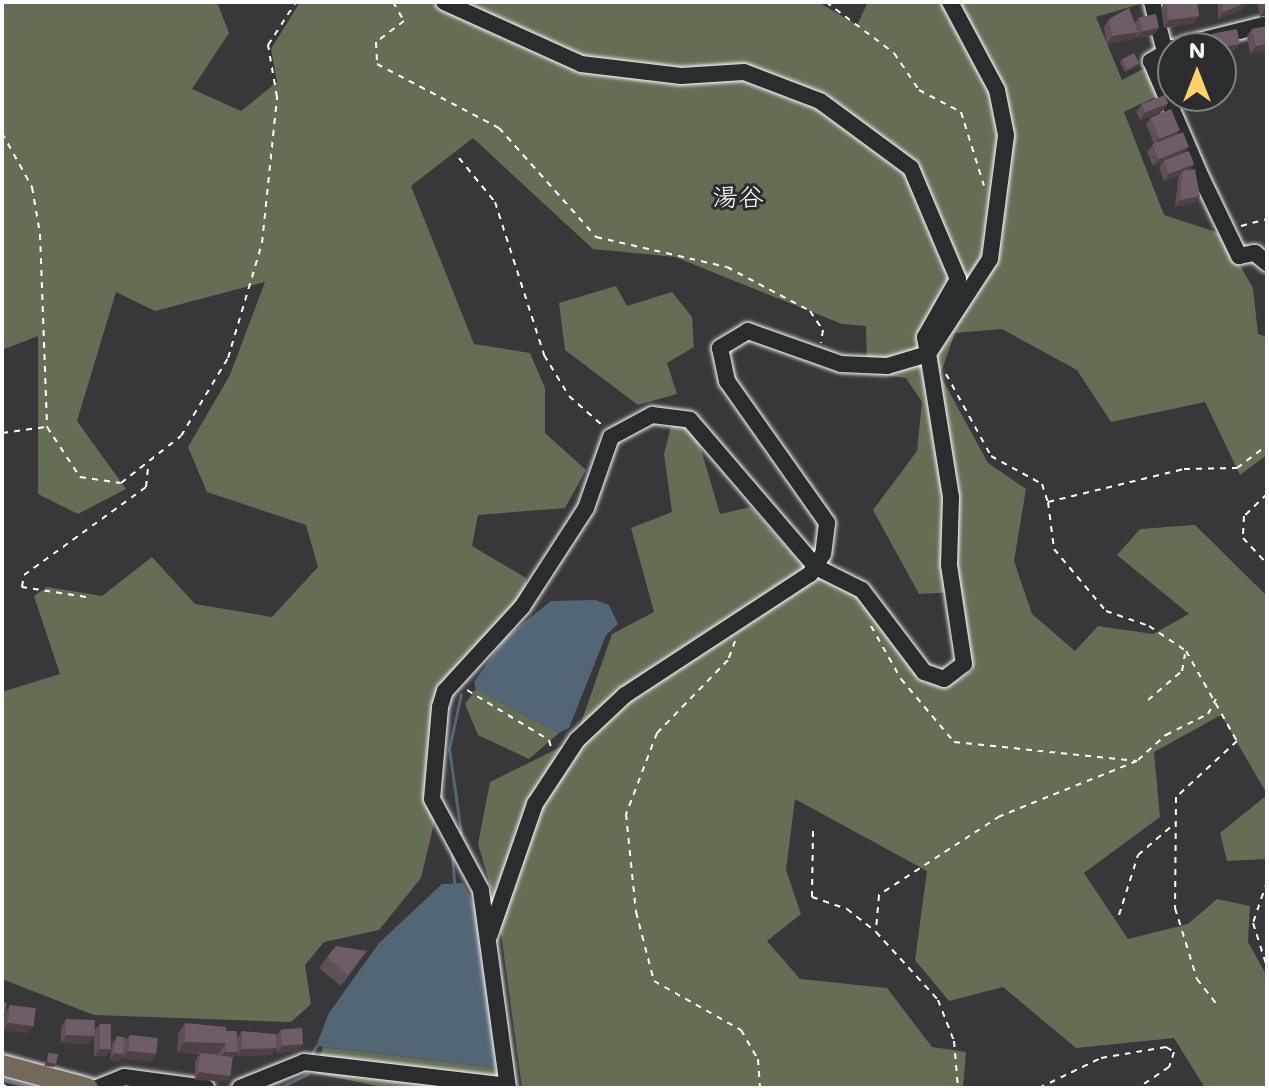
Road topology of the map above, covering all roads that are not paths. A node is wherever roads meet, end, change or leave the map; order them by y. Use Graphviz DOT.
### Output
graph roads {
  1 [pos="444,2"];
  2 [pos="950,2"];
  3 [pos="1152,2"];
  4 [pos="1267,24"];
  5 [pos="1164,32"];
  6 [pos="1236,32"];
  7 [pos="1157,57"];
  8 [pos="1157,75"];
  9 [pos="1173,112"];
  10 [pos="1267,263"];
  11 [pos="928,354"];
  12 [pos="816,567"];
  13 [pos="488,944"];
  14 [pos="2,1065"];
  15 [pos="270,1083"];
  16 [pos="508,1087"];
  17 [pos="88,1088"];
  18 [pos="97,1088"];
  19 [pos="206,1088"];
  20 [pos="240,1088"];
  1 -- 11 [label="street"];
  2 -- 11 [label="street"];
  3 -- 5 [label="street"];
  4 -- 6 [label="street"];
  7 -- 8 [label="street"];
  9 -- 10 [label="street"];
  11 -- 12 [label="street"];
  11 -- 12 [label="street"];
  12 -- 13 [label="street"];
  12 -- 13 [label="street"];
  13 -- 16 [label="street"];
  14 -- 17 [label="main road"];
  15 -- 16 [label="street"];
  15 -- 20 [label="street"];
  18 -- 19 [label="street"];
}
